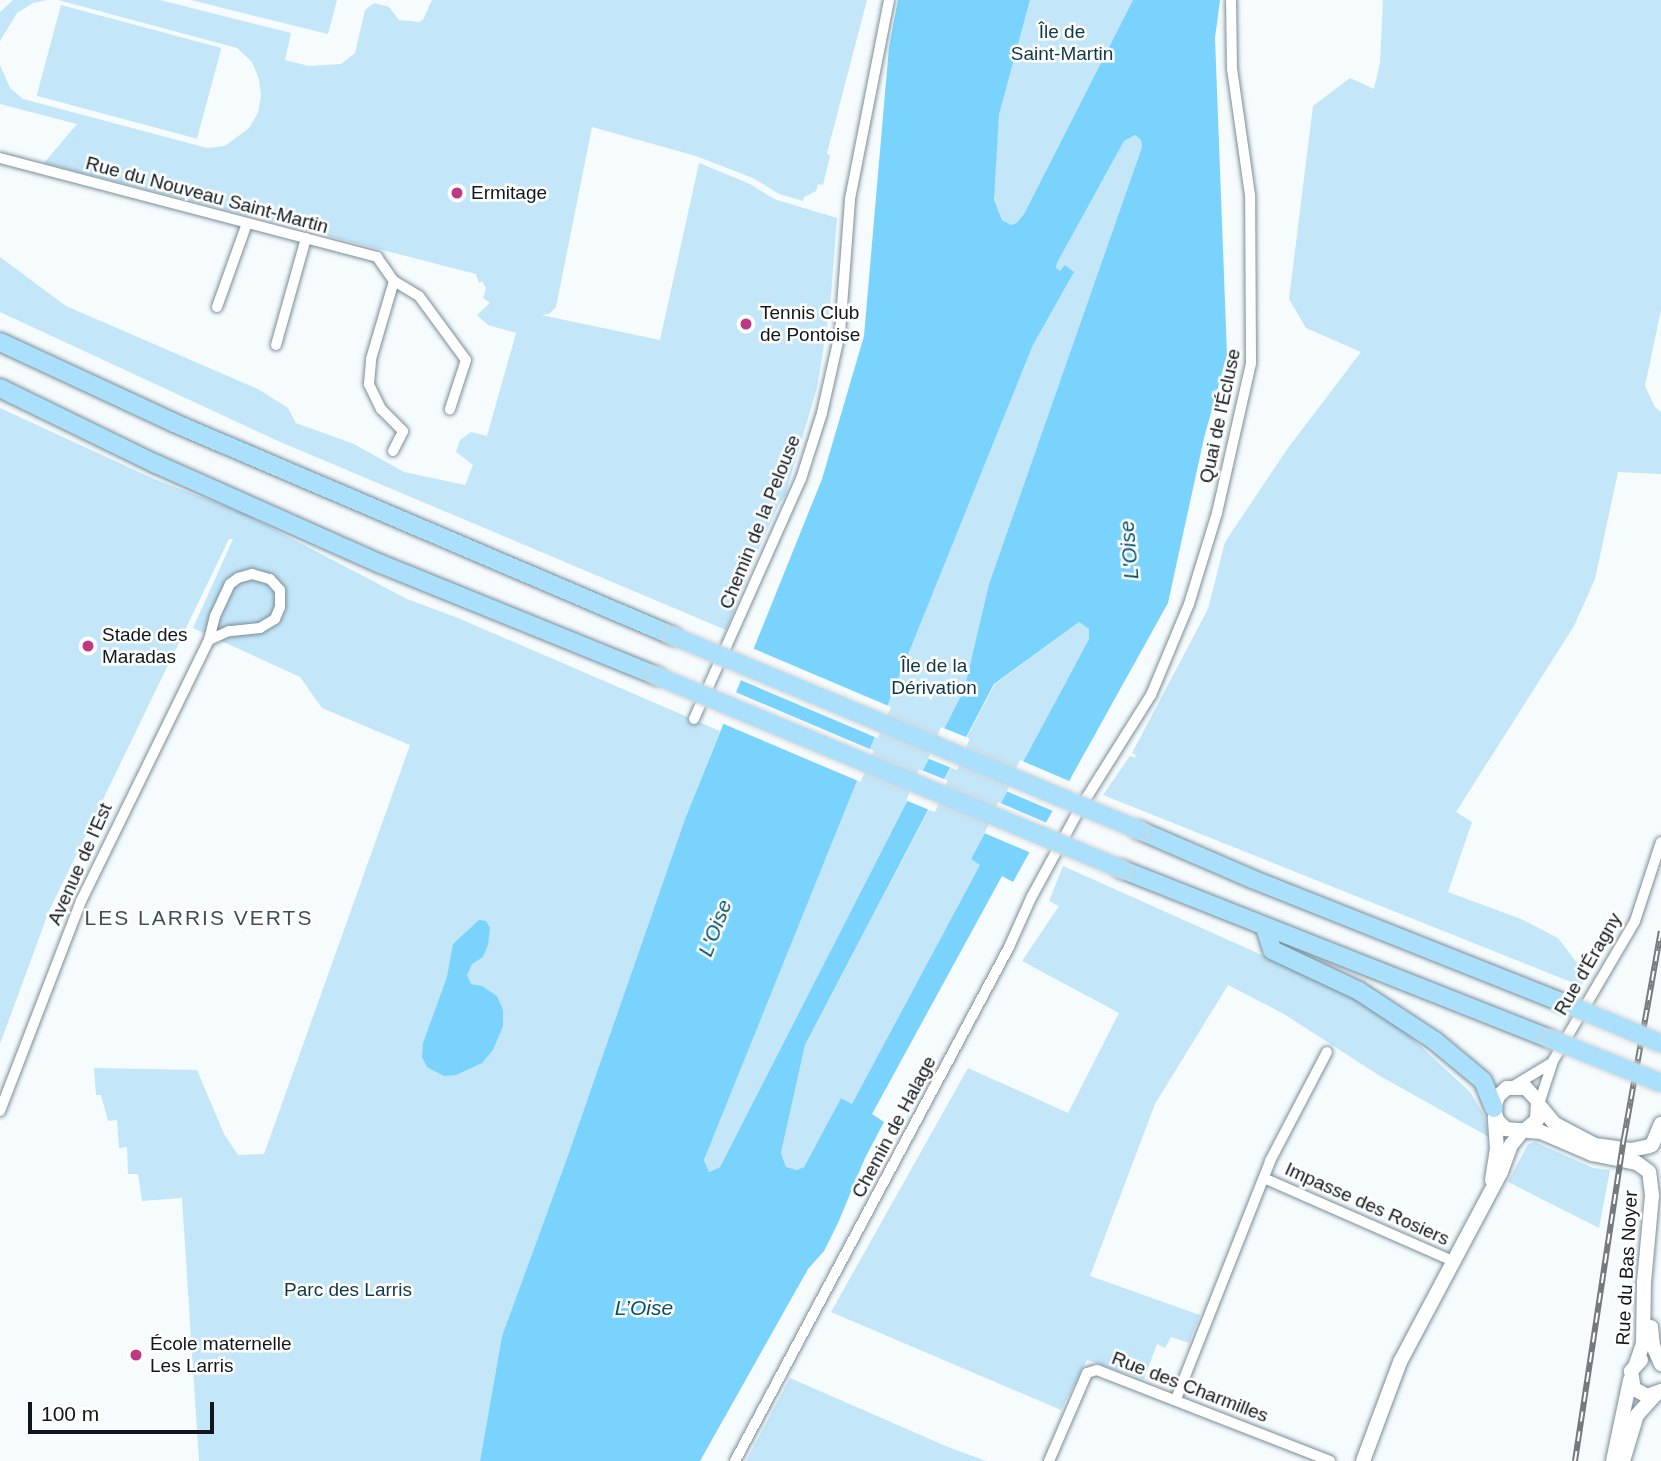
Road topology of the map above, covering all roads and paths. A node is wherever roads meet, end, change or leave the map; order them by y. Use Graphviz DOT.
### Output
graph roads {
  1 [pos="889,0"];
  2 [pos="1231,0"];
  3 [pos="0,158"];
  4 [pos="247,223"];
  5 [pos="306,238"];
  6 [pos="394,281"];
  7 [pos="217,307"];
  8 [pos="0,342"];
  9 [pos="276,345"];
  10 [pos="0,388"];
  11 [pos="450,409"];
  12 [pos="393,452"];
  13 [pos="209,640"];
  14 [pos="694,719"];
  15 [pos="1080,808"];
  16 [pos="1661,842"];
  17 [pos="1265,928"];
  18 [pos="1661,1043"];
  19 [pos="1326,1052"];
  20 [pos="1553,1061"];
  21 [pos="1661,1083"];
  22 [pos="1510,1087"];
  23 [pos="1539,1105"];
  24 [pos="0,1111"];
  25 [pos="1494,1111"];
  26 [pos="1661,1124"];
  27 [pos="1524,1130"];
  28 [pos="1654,1144"];
  29 [pos="1652,1174"];
  30 [pos="1266,1179"];
  31 [pos="1489,1191"];
  32 [pos="1661,1214"];
  33 [pos="1453,1261"];
  34 [pos="1636,1364"];
  35 [pos="1661,1364"];
  36 [pos="1630,1380"];
  37 [pos="1658,1392"];
  38 [pos="1176,1399"];
  39 [pos="735,1461"];
  40 [pos="1049,1461"];
  41 [pos="1330,1461"];
  42 [pos="1363,1461"];
  43 [pos="1613,1461"];
  44 [pos="1623,1461"];
  1 -- 14 [label="street, Chemin de la Pelouse"];
  2 -- 15 [label="street, Quai de l'Écluse"];
  3 -- 4 [label="street, Rue du Nouveau Saint-Martin"];
  4 -- 5 [label="street, Rue du Nouveau Saint-Martin"];
  4 -- 7 [label="street"];
  5 -- 6 [label="street, Rue du Nouveau Saint-Martin"];
  5 -- 9 [label="street"];
  6 -- 11 [label="street, Rue du Nouveau Saint-Martin"];
  6 -- 12 [label="street"];
  8 -- 18 [label="highway, bridge"];
  10 -- 17 [label="highway, bridge"];
  13 -- 13 [label="street, Avenue de l'Est"];
  13 -- 24 [label="street, Avenue de l'Est"];
  15 -- 39 [label="street, Chemin de Halage"];
  16 -- 20 [label="street, Rue d'Éragny"];
  17 -- 21 [label="highway, bridge"];
  17 -- 25 [label="highway"];
  19 -- 30 [label="street, Impasse des Rosiers"];
  20 -- 22 [label="street, Rue d'Éragny"];
  20 -- 23 [label="street, Rue d'Éragny"];
  22 -- 23 [label="main road"];
  22 -- 25 [label="main road"];
  23 -- 27 [label="main road"];
  23 -- 28 [label="main road"];
  25 -- 27 [label="main road"];
  25 -- 31 [label="main road"];
  26 -- 28 [label="main road, Rue du Bas Noyer"];
  27 -- 29 [label="main road"];
  27 -- 31 [label="main road"];
  28 -- 29 [label="main road, Rue du Bas Noyer"];
  29 -- 34 [label="main road, Rue du Bas Noyer"];
  30 -- 33 [label="street, Impasse des Rosiers"];
  30 -- 38 [label="street, Impasse des Rosiers"];
  31 -- 33 [label="main road"];
  32 -- 35 [label="main road, Rue du Bas Noyer"];
  33 -- 42 [label="main road"];
  34 -- 35 [label="main road"];
  34 -- 36 [label="main road, Rue du Bas Noyer"];
  36 -- 37 [label="main road"];
  36 -- 43 [label="main road"];
  37 -- 44 [label="main road"];
  38 -- 40 [label="street, Rue des Charmilles"];
  38 -- 41 [label="street, Rue des Charmilles"];
}
